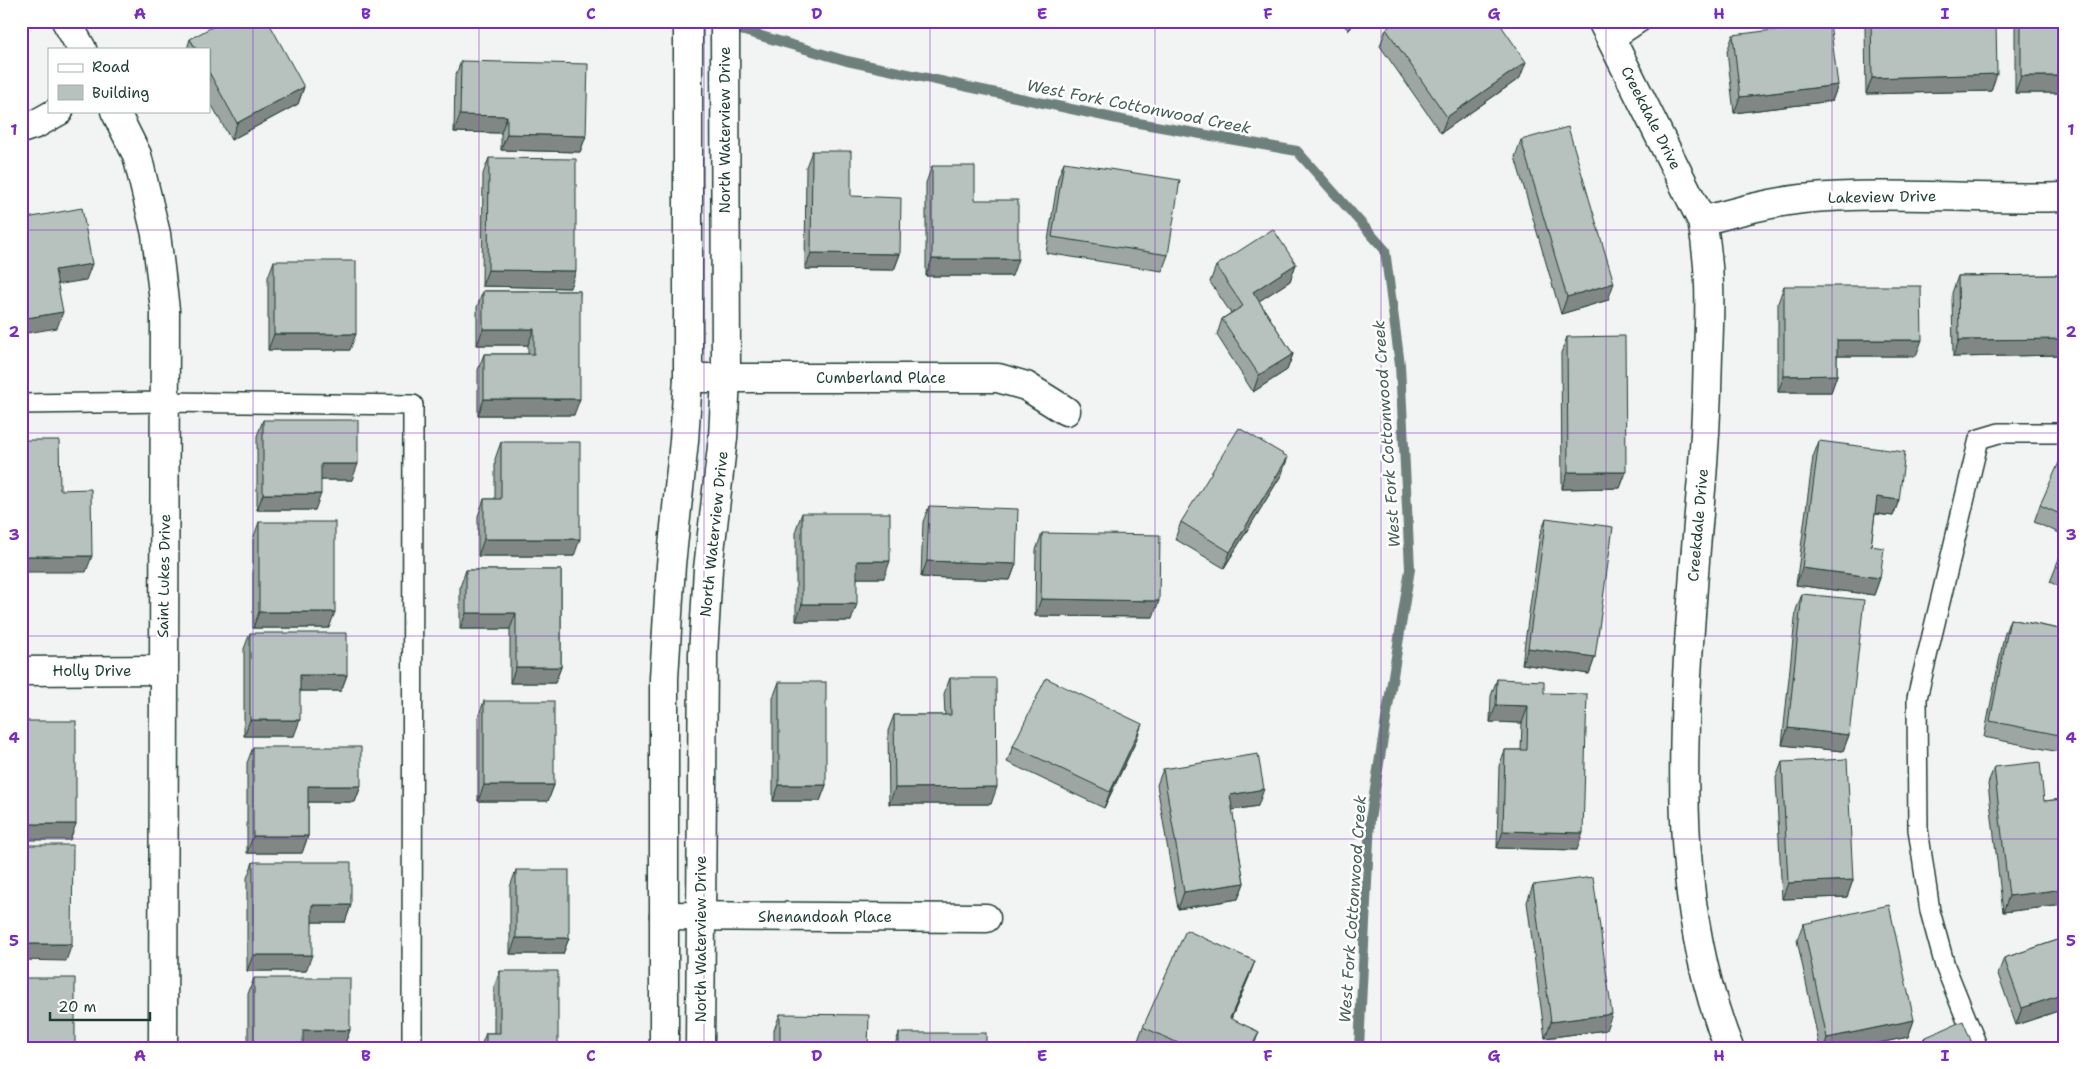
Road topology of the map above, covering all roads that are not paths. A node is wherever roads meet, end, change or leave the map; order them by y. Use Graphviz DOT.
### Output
graph roads {
  1 [pos="66,21"];
  2 [pos="688,21"];
  3 [pos="725,21"];
  4 [pos="1642,21"];
  5 [pos="1607,31"];
  6 [pos="81,48"];
  7 [pos="58,112"];
  8 [pos="116,112"];
  9 [pos="21,128"];
  10 [pos="2064,197"];
  11 [pos="1702,221"];
  12 [pos="726,377"];
  13 [pos="688,378"];
  14 [pos="166,402"];
  15 [pos="21,404"];
  16 [pos="1066,411"];
  17 [pos="2064,433"];
  18 [pos="163,670"];
  19 [pos="21,671"];
  20 [pos="664,916"];
  21 [pos="701,916"];
  22 [pos="986,918"];
  23 [pos="163,1048"];
  24 [pos="412,1048"];
  25 [pos="664,1048"];
  26 [pos="700,1048"];
  27 [pos="1730,1048"];
  28 [pos="1978,1048"];
  1 -- 6 [label="street"];
  2 -- 13 [label="street"];
  3 -- 12 [label="street, North Waterview Drive"];
  4 -- 5 [label="lane"];
  5 -- 11 [label="street, Creekdale Drive"];
  7 -- 9 [label="street"];
  8 -- 14 [label="street, Saint Lukes Drive"];
  10 -- 11 [label="street, Lakeview Drive"];
  11 -- 27 [label="street, Creekdale Drive"];
  12 -- 13 [label="street, Cumberland Place"];
  12 -- 16 [label="street, Cumberland Place"];
  12 -- 21 [label="street, North Waterview Drive"];
  13 -- 20 [label="street"];
  14 -- 15 [label="lane"];
  14 -- 18 [label="street, Saint Lukes Drive"];
  14 -- 24 [label="lane"];
  17 -- 28 [label="lane"];
  18 -- 19 [label="street, Holly Drive"];
  18 -- 23 [label="street, Saint Lukes Drive"];
  20 -- 21 [label="street, Shenandoah Place"];
  20 -- 25 [label="street"];
  21 -- 22 [label="street, Shenandoah Place"];
  21 -- 26 [label="street, North Waterview Drive"];
}
